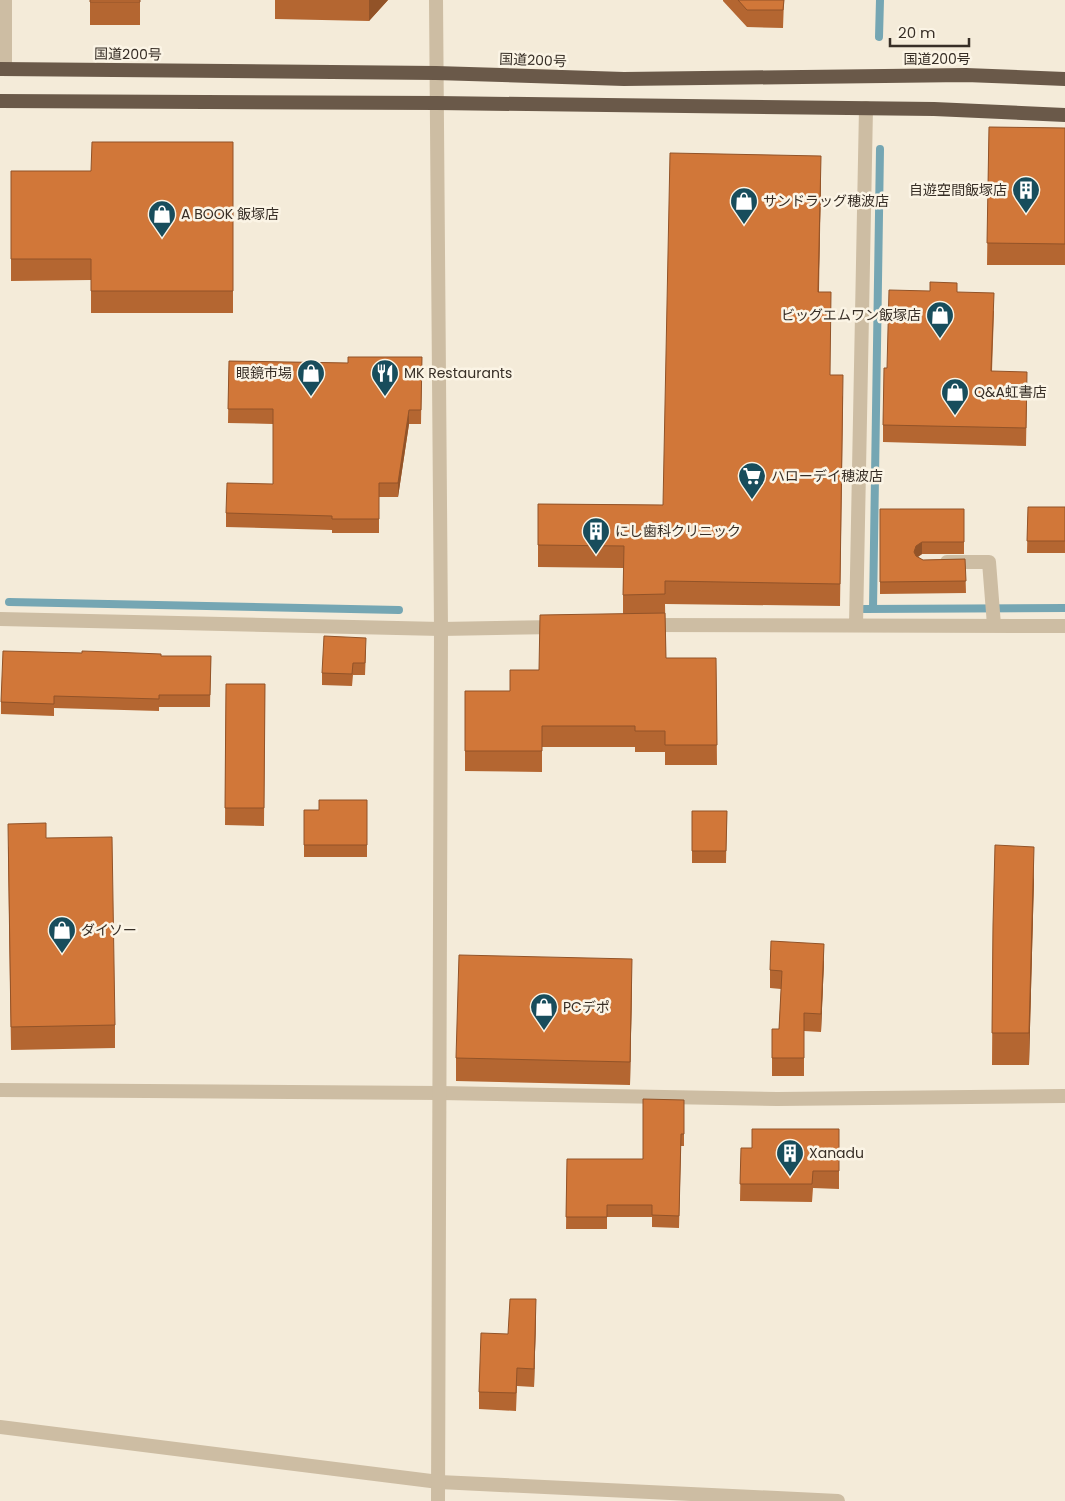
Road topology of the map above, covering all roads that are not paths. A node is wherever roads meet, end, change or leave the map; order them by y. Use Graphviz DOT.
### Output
graph roads {
  1 [pos="5,0"];
  2 [pos="436,0"];
  3 [pos="2,69"];
  4 [pos="436,73"];
  5 [pos="1065,79"];
  6 [pos="0,101"];
  7 [pos="436,103"];
  8 [pos="866,108"];
  9 [pos="1065,115"];
  10 [pos="933,563"];
  11 [pos="0,619"];
  12 [pos="993,620"];
  13 [pos="856,625"];
  14 [pos="630,626"];
  15 [pos="1065,626"];
  16 [pos="570,627"];
  17 [pos="441,629"];
  18 [pos="0,1090"];
  19 [pos="440,1093"];
  20 [pos="1065,1096"];
  21 [pos="0,1427"];
  22 [pos="439,1482"];
  23 [pos="438,1501"];
  24 [pos="838,1501"];
  1 -- 3 [label="street"];
  2 -- 4 [label="street"];
  3 -- 4 [label="highway, 国道200号"];
  4 -- 5 [label="highway, 国道200号"];
  4 -- 7 [label="street"];
  6 -- 7 [label="highway"];
  7 -- 8 [label="highway"];
  7 -- 17 [label="street"];
  8 -- 9 [label="highway"];
  8 -- 13 [label="street"];
  10 -- 12 [label="street"];
  11 -- 17 [label="street"];
  12 -- 13 [label="street"];
  12 -- 15 [label="street"];
  13 -- 14 [label="street"];
  16 -- 17 [label="street"];
  17 -- 19 [label="street"];
  18 -- 19 [label="street"];
  19 -- 20 [label="street"];
  19 -- 22 [label="street"];
  21 -- 22 [label="street"];
  22 -- 23 [label="street"];
  22 -- 24 [label="street"];
}
